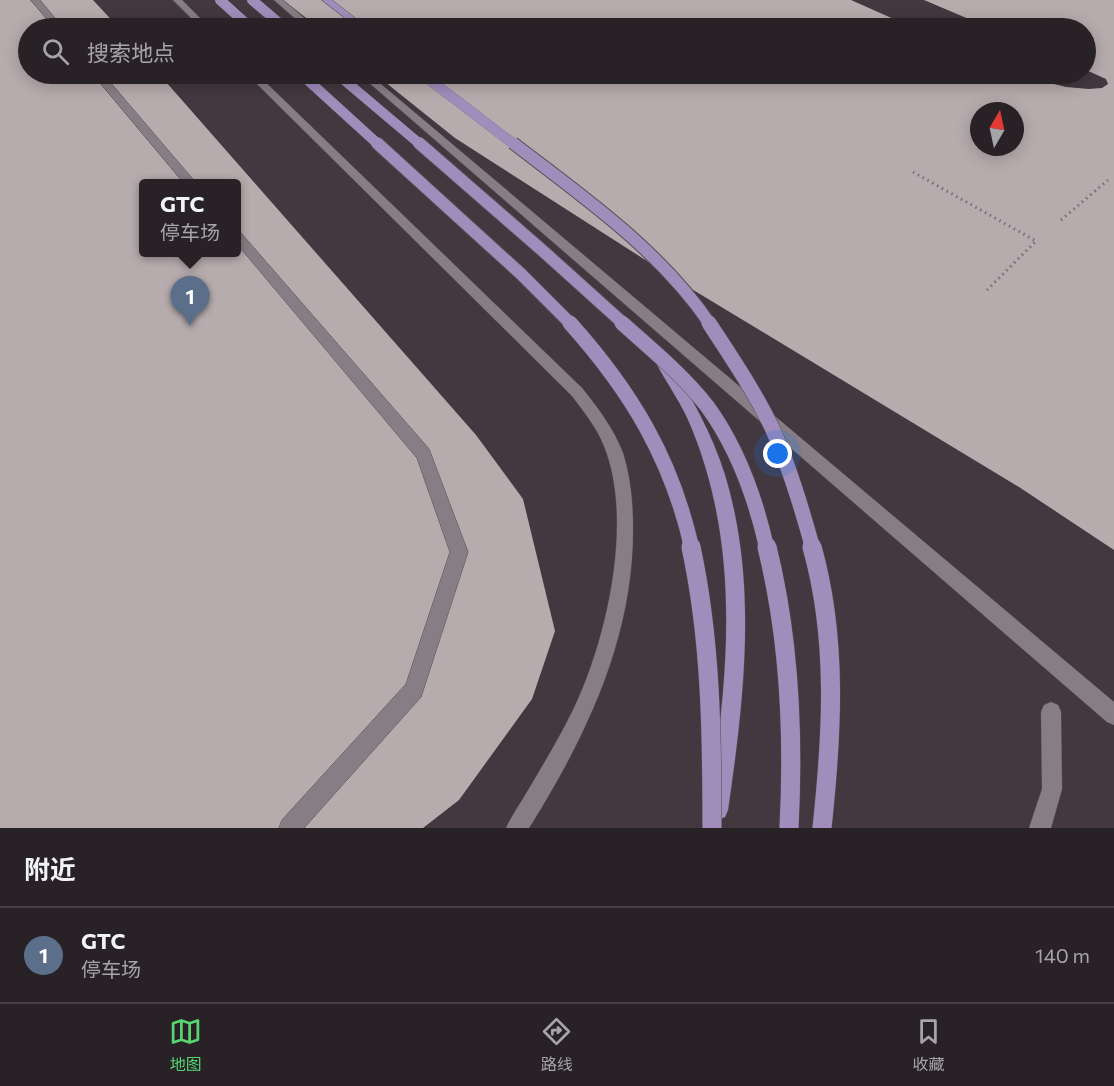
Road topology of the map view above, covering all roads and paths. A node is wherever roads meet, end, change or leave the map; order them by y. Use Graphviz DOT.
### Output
graph roads {
  1 [pos="35,0"];
  2 [pos="177,0"];
  3 [pos="220,0"];
  4 [pos="252,0"];
  5 [pos="278,0"];
  6 [pos="326,0"];
  7 [pos="50,18"];
  8 [pos="196,18"];
  9 [pos="240,18"];
  10 [pos="273,18"];
  11 [pos="299,18"];
  12 [pos="350,18"];
  13 [pos="107,84"];
  14 [pos="262,84"];
  15 [pos="312,84"];
  16 [pos="349,84"];
  17 [pos="376,84"];
  18 [pos="435,84"];
  19 [pos="913,172"];
  20 [pos="189,179"];
  21 [pos="1108,180"];
  22 [pos="1061,220"];
  23 [pos="241,241"];
  24 [pos="987,290"];
  25 [pos="661,360"];
  26 [pos="1051,712"];
  27 [pos="1114,715"];
  28 [pos="290,828"];
  29 [pos="518,828"];
  30 [pos="713,828"];
  31 [pos="789,828"];
  32 [pos="822,828"];
  33 [pos="1040,828"];
  1 -- 7 [label="main road"];
  2 -- 8 [label="main road"];
  3 -- 9 [label="main road, bridge"];
  4 -- 10 [label="main road, bridge"];
  5 -- 11 [label="main road"];
  6 -- 12 [label="main road"];
  13 -- 20 [label="main road"];
  14 -- 29 [label="main road"];
  15 -- 30 [label="main road, bridge"];
  16 -- 25 [label="main road, bridge"];
  17 -- 27 [label="main road"];
  18 -- 32 [label="main road, bridge"];
  19 -- 24 [label="path"];
  21 -- 22 [label="path"];
  23 -- 28 [label="main road"];
  25 -- 30 [label="main road, bridge"];
  25 -- 31 [label="main road, bridge"];
  26 -- 33 [label="main road"];
}
